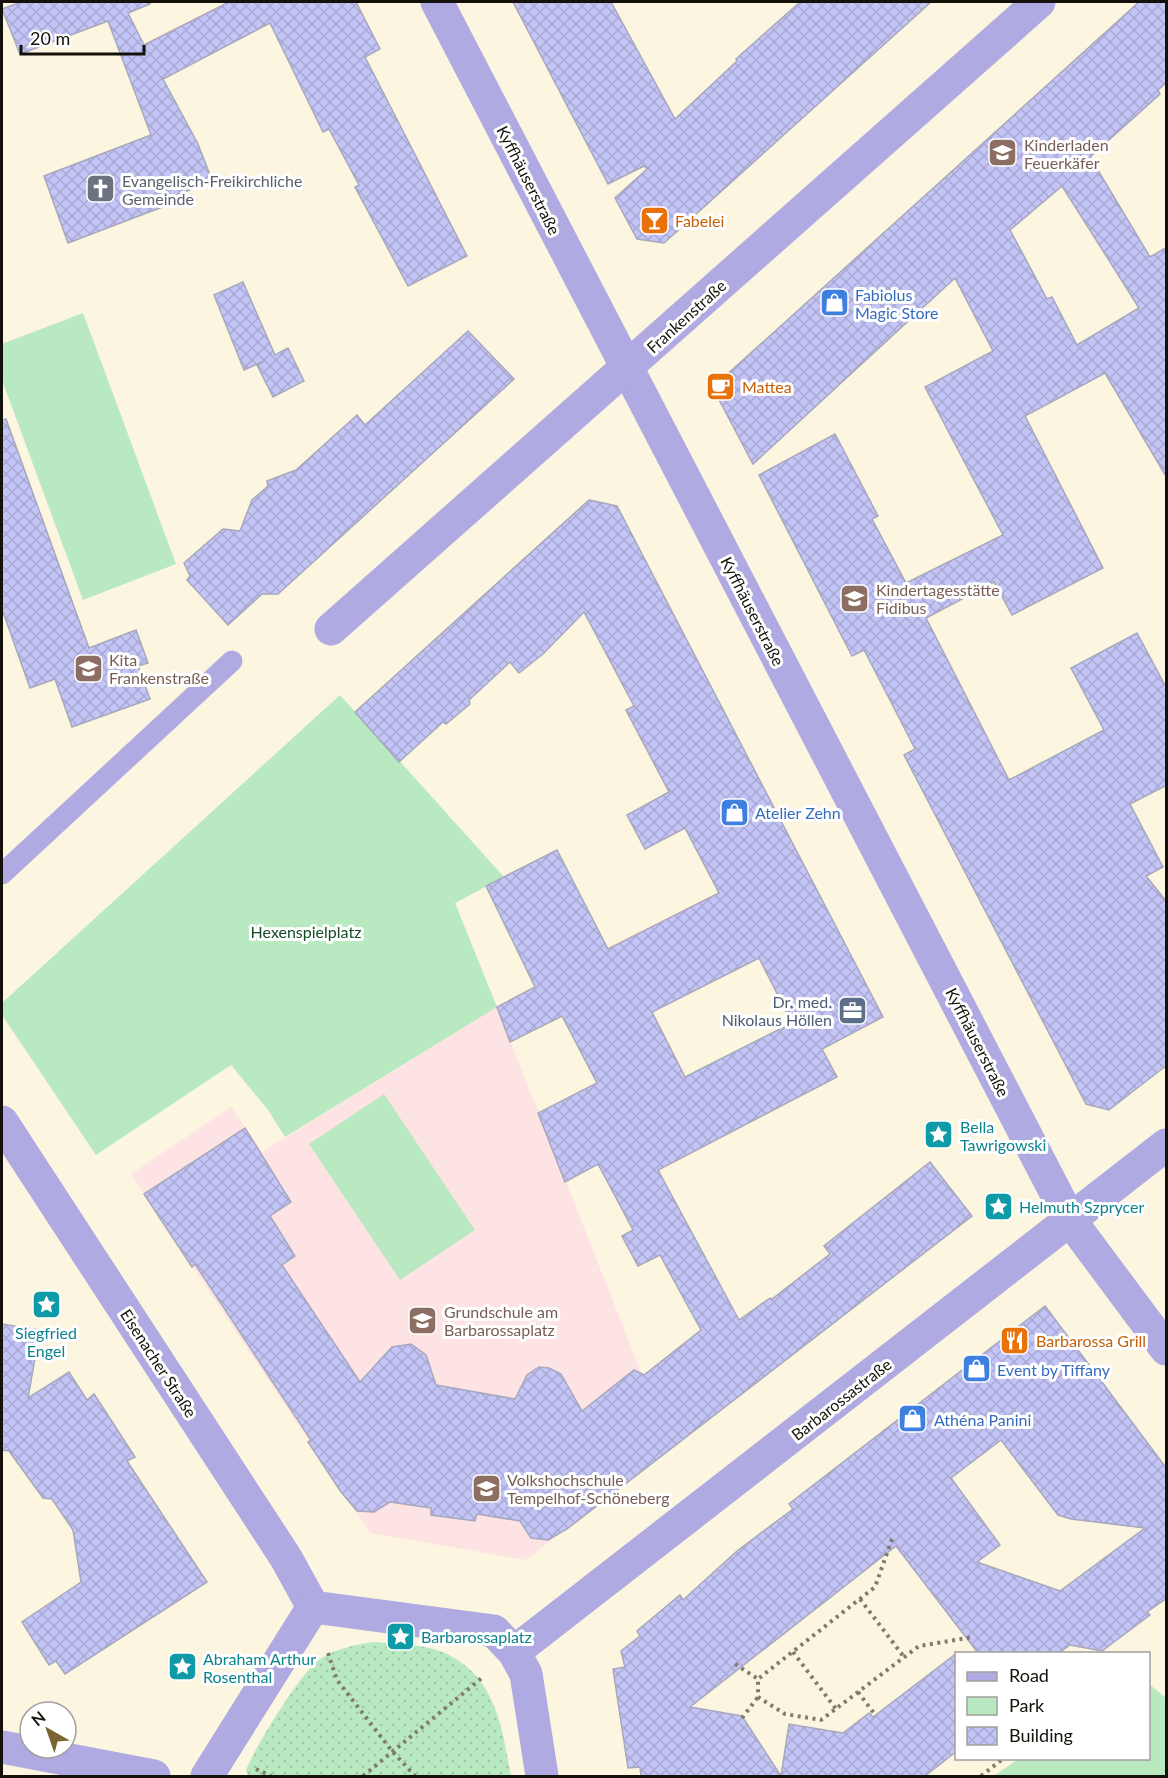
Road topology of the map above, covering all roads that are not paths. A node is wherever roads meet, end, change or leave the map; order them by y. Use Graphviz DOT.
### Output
graph roads {
  1 [pos="437,2"];
  2 [pos="1039,2"];
  3 [pos="627,368"];
  4 [pos="331,628"];
  5 [pos="232,661"];
  6 [pos="2,874"];
  7 [pos="2,1122"];
  8 [pos="1167,1145"];
  9 [pos="1070,1220"];
  10 [pos="1167,1349"];
  11 [pos="313,1607"];
  12 [pos="514,1652"];
  13 [pos="2,1747"];
  14 [pos="154,1776"];
  15 [pos="207,1776"];
  16 [pos="542,1776"];
  1 -- 3 [label="street, Kyffhäuserstraße"];
  2 -- 3 [label="street, Frankenstraße"];
  3 -- 4 [label="street, Frankenstraße"];
  3 -- 9 [label="street, Kyffhäuserstraße"];
  5 -- 6 [label="lane"];
  7 -- 11 [label="street, Eisenacher Straße"];
  8 -- 9 [label="street, Barbarossastraße"];
  9 -- 10 [label="street, Kyffhäuserstraße"];
  9 -- 12 [label="street, Barbarossastraße"];
  11 -- 12 [label="street"];
  11 -- 15 [label="street"];
  12 -- 16 [label="street"];
  13 -- 14 [label="street"];
}
